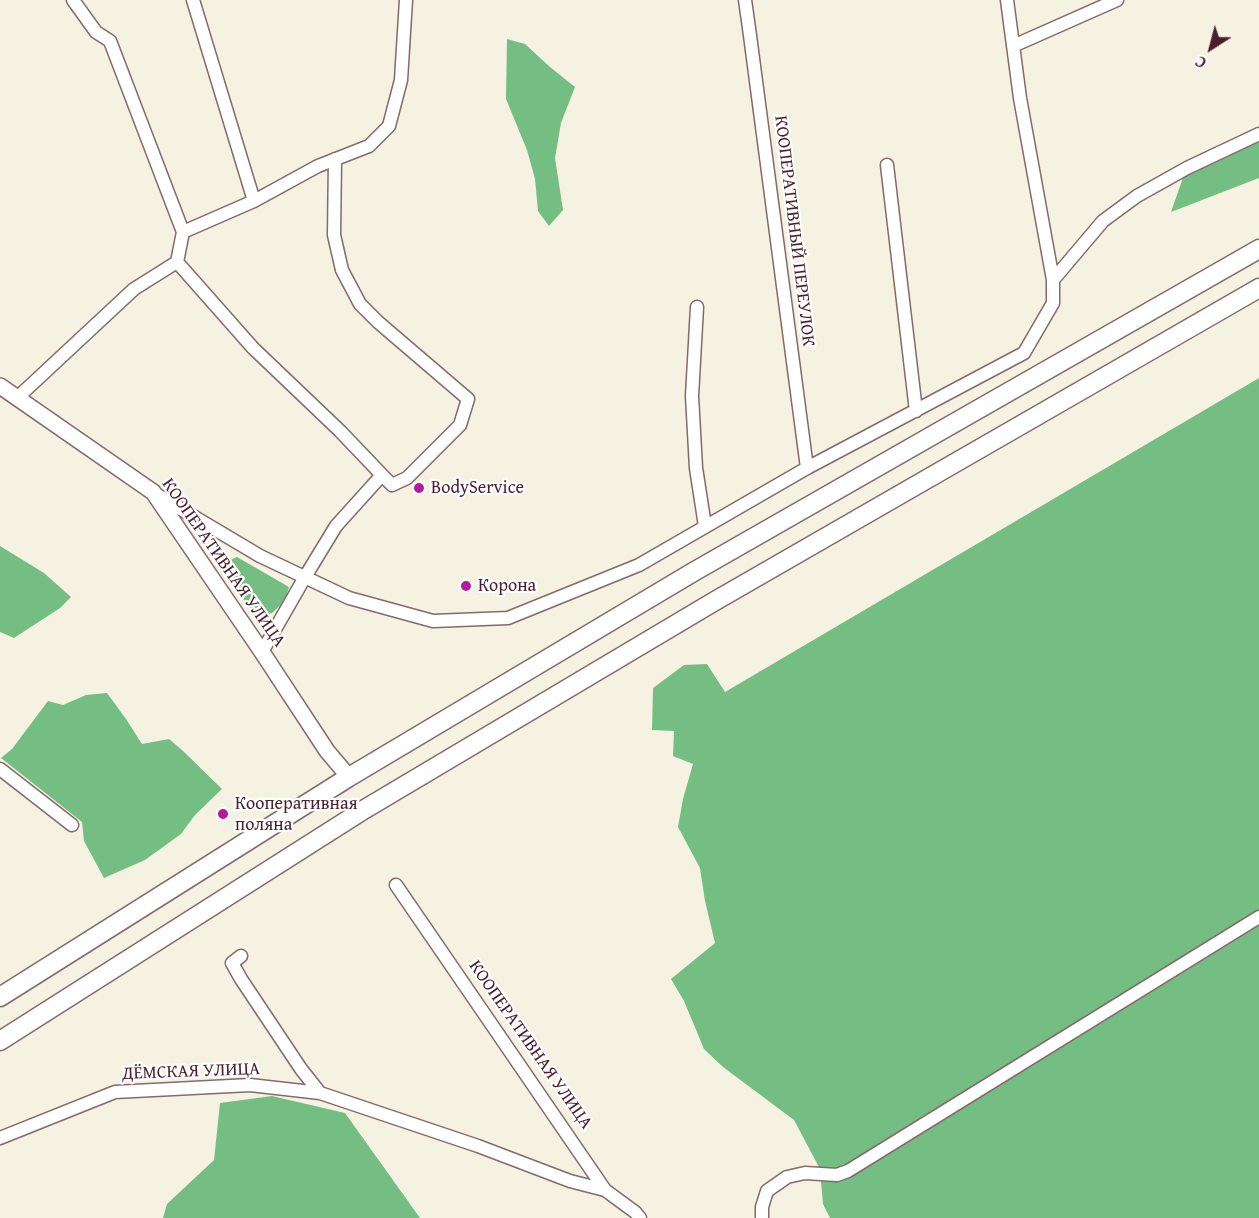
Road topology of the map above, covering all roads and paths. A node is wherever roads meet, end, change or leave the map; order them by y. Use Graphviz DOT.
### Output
graph roads {
  1 [pos="73,0"];
  2 [pos="194,0"];
  3 [pos="405,0"];
  4 [pos="745,0"];
  5 [pos="1007,0"];
  6 [pos="1117,0"];
  7 [pos="1013,46"];
  8 [pos="1259,134"];
  9 [pos="335,159"];
  10 [pos="887,165"];
  11 [pos="254,201"];
  12 [pos="183,232"];
  13 [pos="1259,249"];
  14 [pos="177,262"];
  15 [pos="1053,280"];
  16 [pos="1259,288"];
  17 [pos="697,307"];
  18 [pos="0,386"];
  19 [pos="17,398"];
  20 [pos="916,411"];
  21 [pos="807,468"];
  22 [pos="382,476"];
  23 [pos="153,492"];
  24 [pos="705,526"];
  25 [pos="305,577"];
  26 [pos="262,652"];
  27 [pos="0,769"];
  28 [pos="349,777"];
  29 [pos="72,825"];
  30 [pos="396,885"];
  31 [pos="1259,917"];
  32 [pos="241,956"];
  33 [pos="0,997"];
  34 [pos="0,1041"];
  35 [pos="320,1093"];
  36 [pos="0,1138"];
  37 [pos="605,1190"];
  38 [pos="640,1218"];
  39 [pos="762,1218"];
  1 -- 12 [label="street"];
  2 -- 11 [label="street"];
  3 -- 9 [label="street"];
  4 -- 21 [label="street, КООПЕРАТИВНЫЙ ПЕРЕУЛОК"];
  5 -- 7 [label="street"];
  6 -- 7 [label="street"];
  7 -- 15 [label="street"];
  8 -- 15 [label="street"];
  9 -- 11 [label="street"];
  9 -- 22 [label="street"];
  10 -- 20 [label="street"];
  11 -- 12 [label="street"];
  12 -- 14 [label="street"];
  13 -- 28 [label="main road"];
  14 -- 19 [label="street"];
  14 -- 22 [label="street"];
  15 -- 20 [label="street"];
  16 -- 34 [label="main road"];
  17 -- 24 [label="street"];
  18 -- 19 [label="street, КООПЕРАТИВНАЯ УЛИЦА"];
  19 -- 23 [label="street, КООПЕРАТИВНАЯ УЛИЦА"];
  20 -- 21 [label="street"];
  21 -- 24 [label="street"];
  22 -- 25 [label="street"];
  23 -- 25 [label="street"];
  23 -- 26 [label="street, КООПЕРАТИВНАЯ УЛИЦА"];
  24 -- 25 [label="street"];
  25 -- 26 [label="street"];
  26 -- 28 [label="street, КООПЕРАТИВНАЯ УЛИЦА"];
  27 -- 29 [label="street"];
  28 -- 33 [label="main road"];
  30 -- 37 [label="street, КООПЕРАТИВНАЯ УЛИЦА"];
  31 -- 39 [label="street"];
  32 -- 35 [label="street"];
  35 -- 36 [label="street, ДЁМСКАЯ УЛИЦА"];
  35 -- 37 [label="street, ДЁМСКАЯ УЛИЦА"];
  37 -- 38 [label="street, КООПЕРАТИВНАЯ УЛИЦА"];
}
